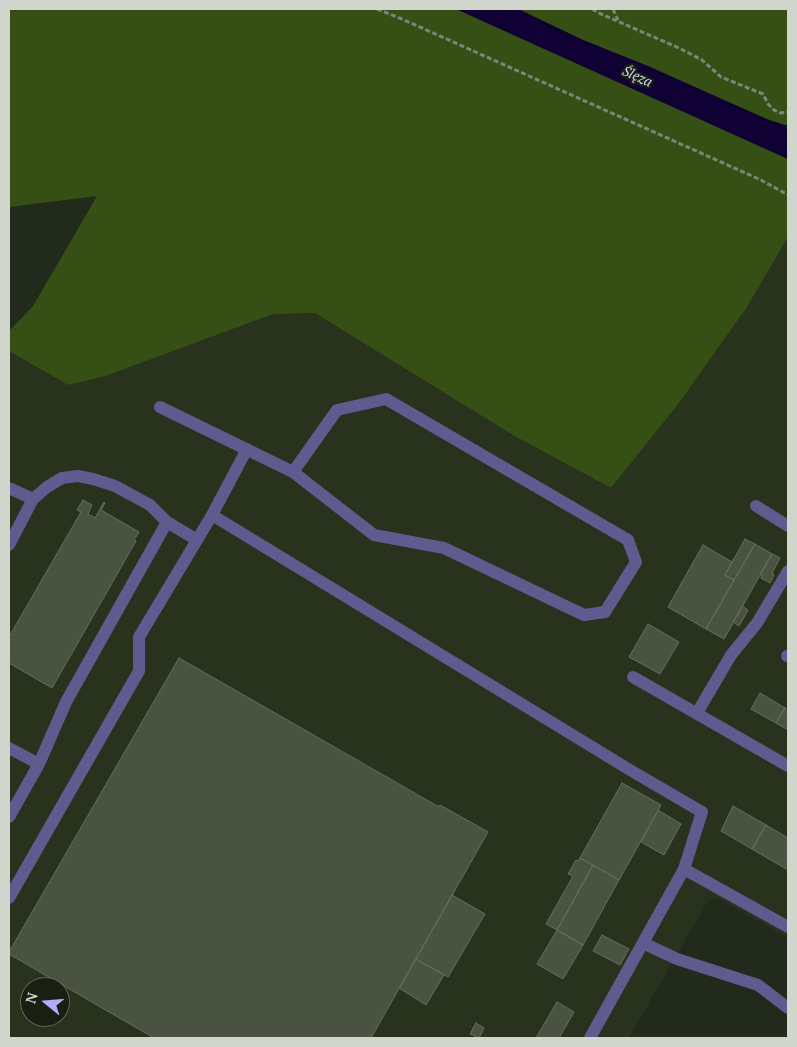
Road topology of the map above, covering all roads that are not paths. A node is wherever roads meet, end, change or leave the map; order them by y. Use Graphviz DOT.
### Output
graph roads {
  1 [pos="160,407"];
  2 [pos="247,449"];
  3 [pos="293,472"];
  4 [pos="9,488"];
  5 [pos="33,499"];
  6 [pos="756,506"];
  7 [pos="212,515"];
  8 [pos="166,522"];
  9 [pos="788,526"];
  10 [pos="197,540"];
  11 [pos="9,544"];
  12 [pos="788,571"];
  13 [pos="633,677"];
  14 [pos="697,713"];
  15 [pos="9,748"];
  16 [pos="39,764"];
  17 [pos="788,766"];
  18 [pos="9,817"];
  19 [pos="684,869"];
  20 [pos="9,898"];
  21 [pos="788,926"];
  22 [pos="643,943"];
  23 [pos="788,1008"];
  24 [pos="590,1038"];
  1 -- 2 [label="lane"];
  2 -- 3 [label="lane"];
  2 -- 7 [label="lane"];
  3 -- 3 [label="lane"];
  4 -- 5 [label="lane"];
  5 -- 8 [label="lane"];
  5 -- 11 [label="lane"];
  6 -- 9 [label="lane"];
  7 -- 10 [label="lane"];
  7 -- 19 [label="lane"];
  8 -- 10 [label="lane"];
  8 -- 16 [label="lane"];
  10 -- 20 [label="lane"];
  12 -- 14 [label="lane"];
  13 -- 14 [label="lane"];
  14 -- 17 [label="lane"];
  15 -- 16 [label="lane"];
  16 -- 18 [label="lane"];
  19 -- 21 [label="lane"];
  19 -- 22 [label="lane"];
  22 -- 23 [label="lane"];
  22 -- 24 [label="lane"];
}
